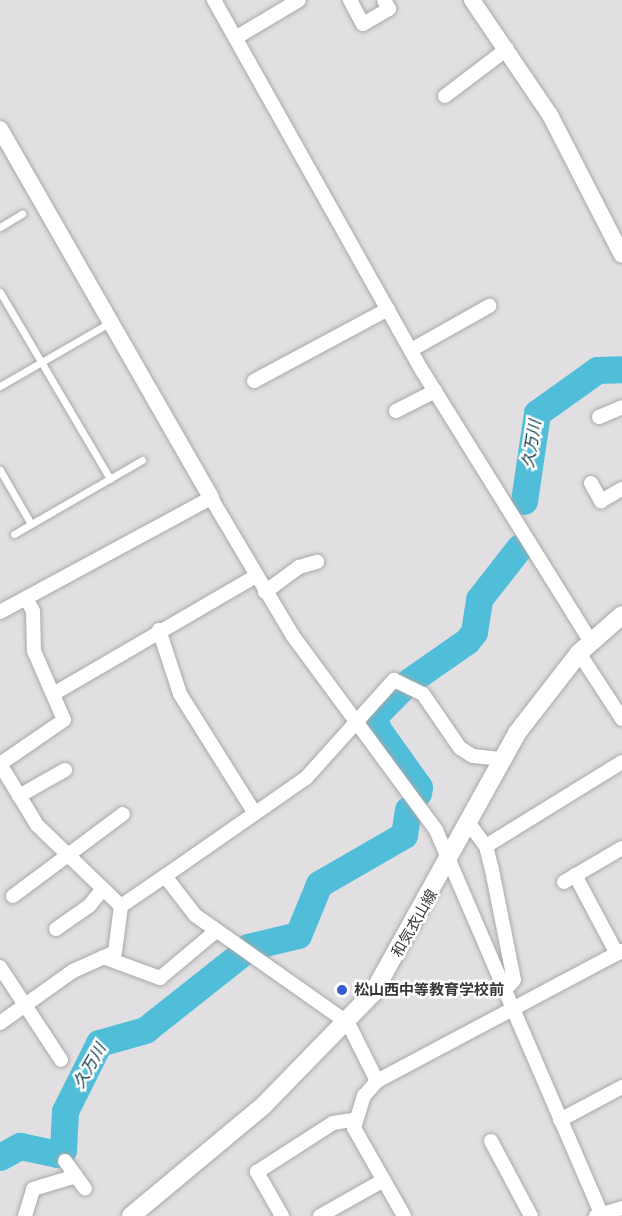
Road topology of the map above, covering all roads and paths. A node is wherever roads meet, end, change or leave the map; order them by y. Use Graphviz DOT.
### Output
graph roads {
  1 [pos="214,0"];
  2 [pos="299,0"];
  3 [pos="350,0"];
  4 [pos="384,0"];
  5 [pos="472,0"];
  6 [pos="237,38"];
  7 [pos="507,49"];
  8 [pos="446,96"];
  9 [pos="0,129"];
  10 [pos="22,214"];
  11 [pos="0,227"];
  12 [pos="622,255"];
  13 [pos="0,292"];
  14 [pos="489,306"];
  15 [pos="388,309"];
  16 [pos="113,321"];
  17 [pos="411,350"];
  18 [pos="41,362"];
  19 [pos="254,381"];
  20 [pos="0,386"];
  21 [pos="435,391"];
  22 [pos="622,407"];
  23 [pos="396,411"];
  24 [pos="599,417"];
  25 [pos="142,460"];
  26 [pos="0,470"];
  27 [pos="110,479"];
  28 [pos="591,483"];
  29 [pos="622,489"];
  30 [pos="211,498"];
  31 [pos="31,524"];
  32 [pos="14,534"];
  33 [pos="317,562"];
  34 [pos="256,576"];
  35 [pos="266,592"];
  36 [pos="26,598"];
  37 [pos="0,612"];
  38 [pos="622,615"];
  39 [pos="159,630"];
  40 [pos="585,648"];
  41 [pos="55,693"];
  42 [pos="622,719"];
  43 [pos="355,720"];
  44 [pos="503,759"];
  45 [pos="622,762"];
  46 [pos="65,770"];
  47 [pos="19,796"];
  48 [pos="254,812"];
  49 [pos="123,814"];
  50 [pos="470,825"];
  51 [pos="486,846"];
  52 [pos="622,848"];
  53 [pos="69,856"];
  54 [pos="451,861"];
  55 [pos="165,876"];
  56 [pos="103,889"];
  57 [pos="13,896"];
  58 [pos="122,906"];
  59 [pos="56,929"];
  60 [pos="216,931"];
  61 [pos="620,952"];
  62 [pos="103,957"];
  63 [pos="0,967"];
  64 [pos="505,990"];
  65 [pos="24,1004"];
  66 [pos="513,1013"];
  67 [pos="0,1023"];
  68 [pos="348,1023"];
  69 [pos="61,1060"];
  70 [pos="377,1081"];
  71 [pos="622,1087"];
  72 [pos="353,1120"];
  73 [pos="560,1120"];
  74 [pos="491,1141"];
  75 [pos="65,1161"];
  76 [pos="76,1176"];
  77 [pos="382,1181"];
  78 [pos="85,1189"];
  79 [pos="622,1208"];
  80 [pos="134,1215"];
  81 [pos="600,1215"];
  82 [pos="26,1216"];
  83 [pos="282,1216"];
  84 [pos="320,1216"];
  85 [pos="404,1216"];
  86 [pos="531,1216"];
  1 -- 6 [label="street"];
  2 -- 6 [label="street"];
  3 -- 4 [label="street"];
  5 -- 7 [label="street"];
  6 -- 15 [label="street"];
  7 -- 8 [label="street"];
  7 -- 12 [label="street"];
  9 -- 16 [label="street"];
  10 -- 11 [label="lane"];
  13 -- 18 [label="lane"];
  14 -- 17 [label="street"];
  15 -- 17 [label="street"];
  15 -- 19 [label="street"];
  16 -- 18 [label="lane"];
  16 -- 30 [label="street"];
  17 -- 21 [label="street"];
  18 -- 20 [label="lane"];
  18 -- 27 [label="lane"];
  21 -- 23 [label="street"];
  21 -- 40 [label="street"];
  22 -- 24 [label="street"];
  25 -- 27 [label="lane"];
  26 -- 31 [label="lane"];
  27 -- 31 [label="lane"];
  28 -- 29 [label="street"];
  30 -- 34 [label="street"];
  30 -- 36 [label="street"];
  31 -- 32 [label="lane"];
  33 -- 35 [label="street"];
  34 -- 35 [label="street"];
  34 -- 39 [label="street"];
  35 -- 43 [label="street"];
  36 -- 37 [label="street"];
  36 -- 41 [label="street"];
  38 -- 40 [label="main road, 和気衣山線"];
  39 -- 41 [label="street"];
  39 -- 48 [label="street"];
  40 -- 42 [label="street"];
  40 -- 44 [label="main road, 和気衣山線"];
  41 -- 47 [label="street"];
  43 -- 44 [label="street"];
  43 -- 48 [label="street"];
  43 -- 54 [label="street"];
  44 -- 50 [label="main road, 和気衣山線"];
  45 -- 51 [label="street"];
  46 -- 47 [label="street"];
  47 -- 53 [label="street"];
  48 -- 55 [label="street"];
  49 -- 53 [label="street"];
  50 -- 51 [label="street"];
  50 -- 54 [label="main road, 和気衣山線"];
  51 -- 64 [label="street"];
  52 -- 61 [label="street"];
  53 -- 56 [label="street"];
  53 -- 57 [label="street"];
  54 -- 64 [label="street"];
  54 -- 68 [label="main road, 和気衣山線"];
  55 -- 58 [label="street"];
  55 -- 60 [label="street"];
  56 -- 58 [label="street"];
  56 -- 59 [label="street"];
  58 -- 62 [label="street"];
  60 -- 62 [label="street"];
  60 -- 68 [label="street"];
  61 -- 66 [label="street"];
  62 -- 65 [label="street"];
  63 -- 65 [label="street"];
  64 -- 66 [label="street"];
  65 -- 67 [label="street"];
  65 -- 69 [label="street"];
  66 -- 70 [label="street"];
  66 -- 73 [label="street"];
  68 -- 70 [label="street"];
  68 -- 80 [label="main road, 和気衣山線"];
  70 -- 72 [label="street"];
  71 -- 73 [label="street"];
  72 -- 77 [label="street"];
  72 -- 83 [label="street"];
  73 -- 81 [label="street"];
  74 -- 86 [label="street"];
  75 -- 76 [label="street"];
  76 -- 78 [label="street"];
  76 -- 82 [label="street"];
  77 -- 84 [label="street"];
  77 -- 85 [label="street"];
  79 -- 81 [label="street"];
}
